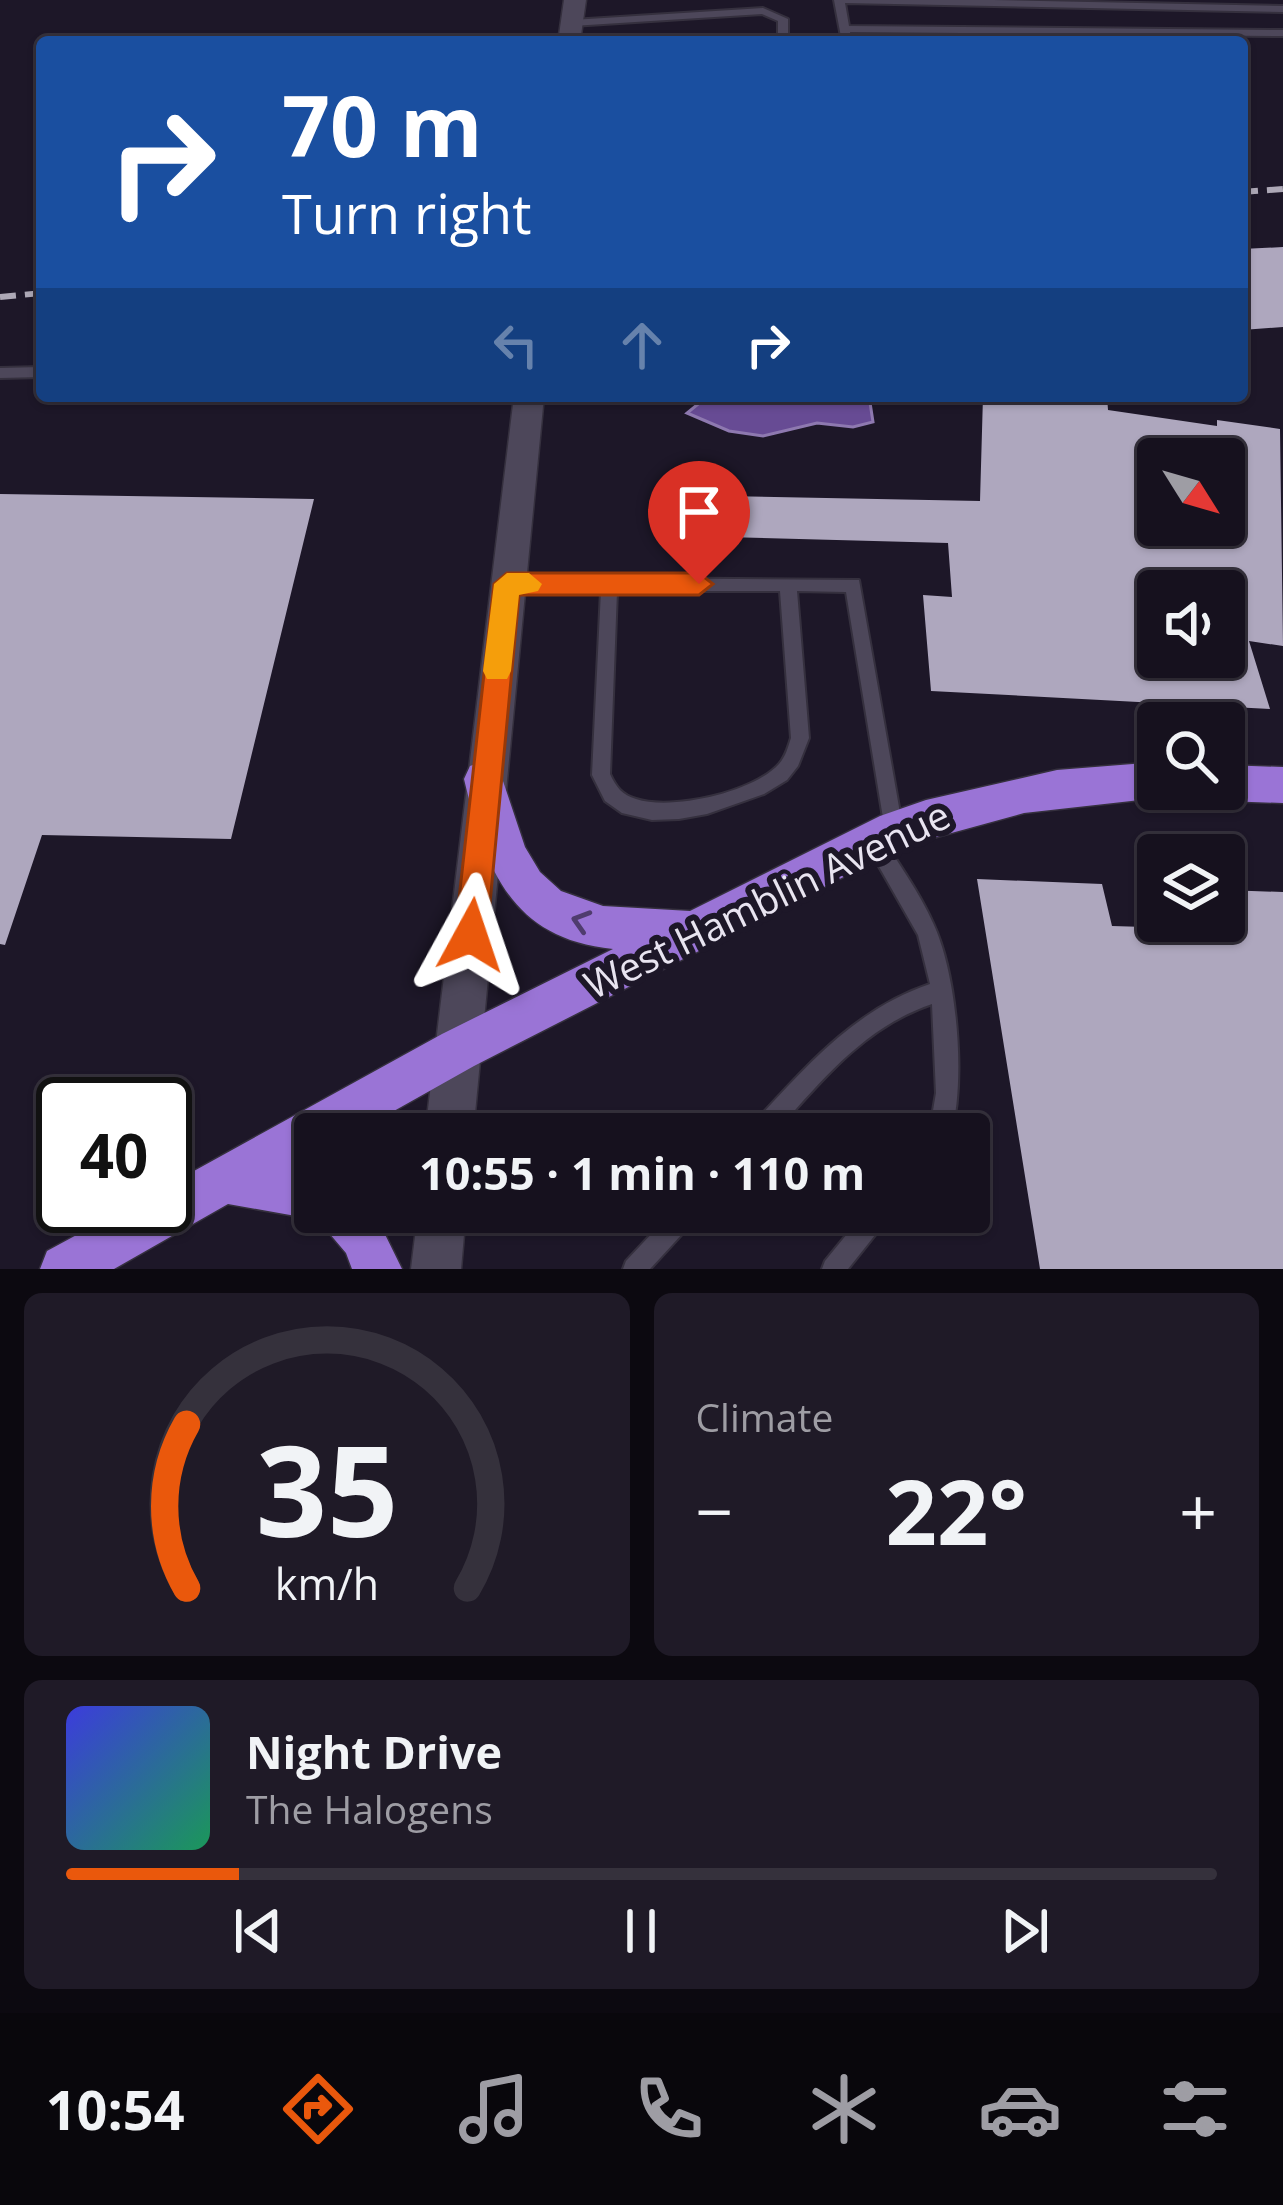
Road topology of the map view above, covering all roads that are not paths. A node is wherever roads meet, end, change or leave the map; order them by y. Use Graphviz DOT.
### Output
graph roads {
  1 [pos="665,0"];
  2 [pos="843,0"];
  3 [pos="1108,2"];
  4 [pos="1283,9"];
  5 [pos="670,17"];
  6 [pos="572,22"];
  7 [pos="1283,33"];
  8 [pos="846,35"];
  9 [pos="782,36"];
  10 [pos="986,36"];
  11 [pos="1126,36"];
  12 [pos="1166,36"];
  13 [pos="36,372"];
  14 [pos="0,373"];
  15 [pos="528,402"];
  16 [pos="507,584"];
  17 [pos="609,584"];
  18 [pos="788,585"];
  19 [pos="484,779"];
  20 [pos="1137,780"];
  21 [pos="1245,783"];
  22 [pos="1283,785"];
  23 [pos="884,836"];
  24 [pos="696,931"];
  25 [pos="940,991"];
  26 [pos="458,1050"];
  27 [pos="451,1113"];
  28 [pos="778,1113"];
  29 [pos="946,1113"];
  30 [pos="226,1180"];
  31 [pos="294,1193"];
  32 [pos="360,1233"];
  33 [pos="440,1233"];
  34 [pos="667,1233"];
  35 [pos="862,1233"];
  36 [pos="65,1266"];
  37 [pos="377,1269"];
  38 [pos="436,1269"];
  39 [pos="634,1269"];
  40 [pos="833,1269"];
  1 -- 5 [label="lane"];
  2 -- 3 [label="lane"];
  2 -- 8 [label="lane"];
  3 -- 4 [label="lane"];
  3 -- 11 [label="lane"];
  5 -- 6 [label="lane"];
  5 -- 9 [label="lane"];
  7 -- 12 [label="lane"];
  8 -- 10 [label="lane"];
  13 -- 14 [label="lane"];
  15 -- 16 [label="street"];
  16 -- 17 [label="lane"];
  16 -- 19 [label="street"];
  17 -- 18 [label="lane"];
  17 -- 18 [label="lane"];
  18 -- 23 [label="lane"];
  24 -- 19 [label="highway, one-way"];
  19 -- 26 [label="street"];
  20 -- 23 [label="highway, West Hamblin Avenue"];
  21 -- 22 [label="highway"];
  23 -- 24 [label="highway, West Hamblin Avenue"];
  23 -- 25 [label="lane"];
  24 -- 26 [label="highway, West Hamblin Avenue"];
  25 -- 28 [label="lane"];
  25 -- 29 [label="lane"];
  26 -- 27 [label="street"];
  26 -- 30 [label="highway, West Hamblin Avenue"];
  30 -- 31 [label="highway"];
  30 -- 36 [label="highway, West Hamblin Avenue"];
  32 -- 37 [label="highway"];
  33 -- 38 [label="street"];
  34 -- 39 [label="lane"];
  35 -- 40 [label="lane"];
}
